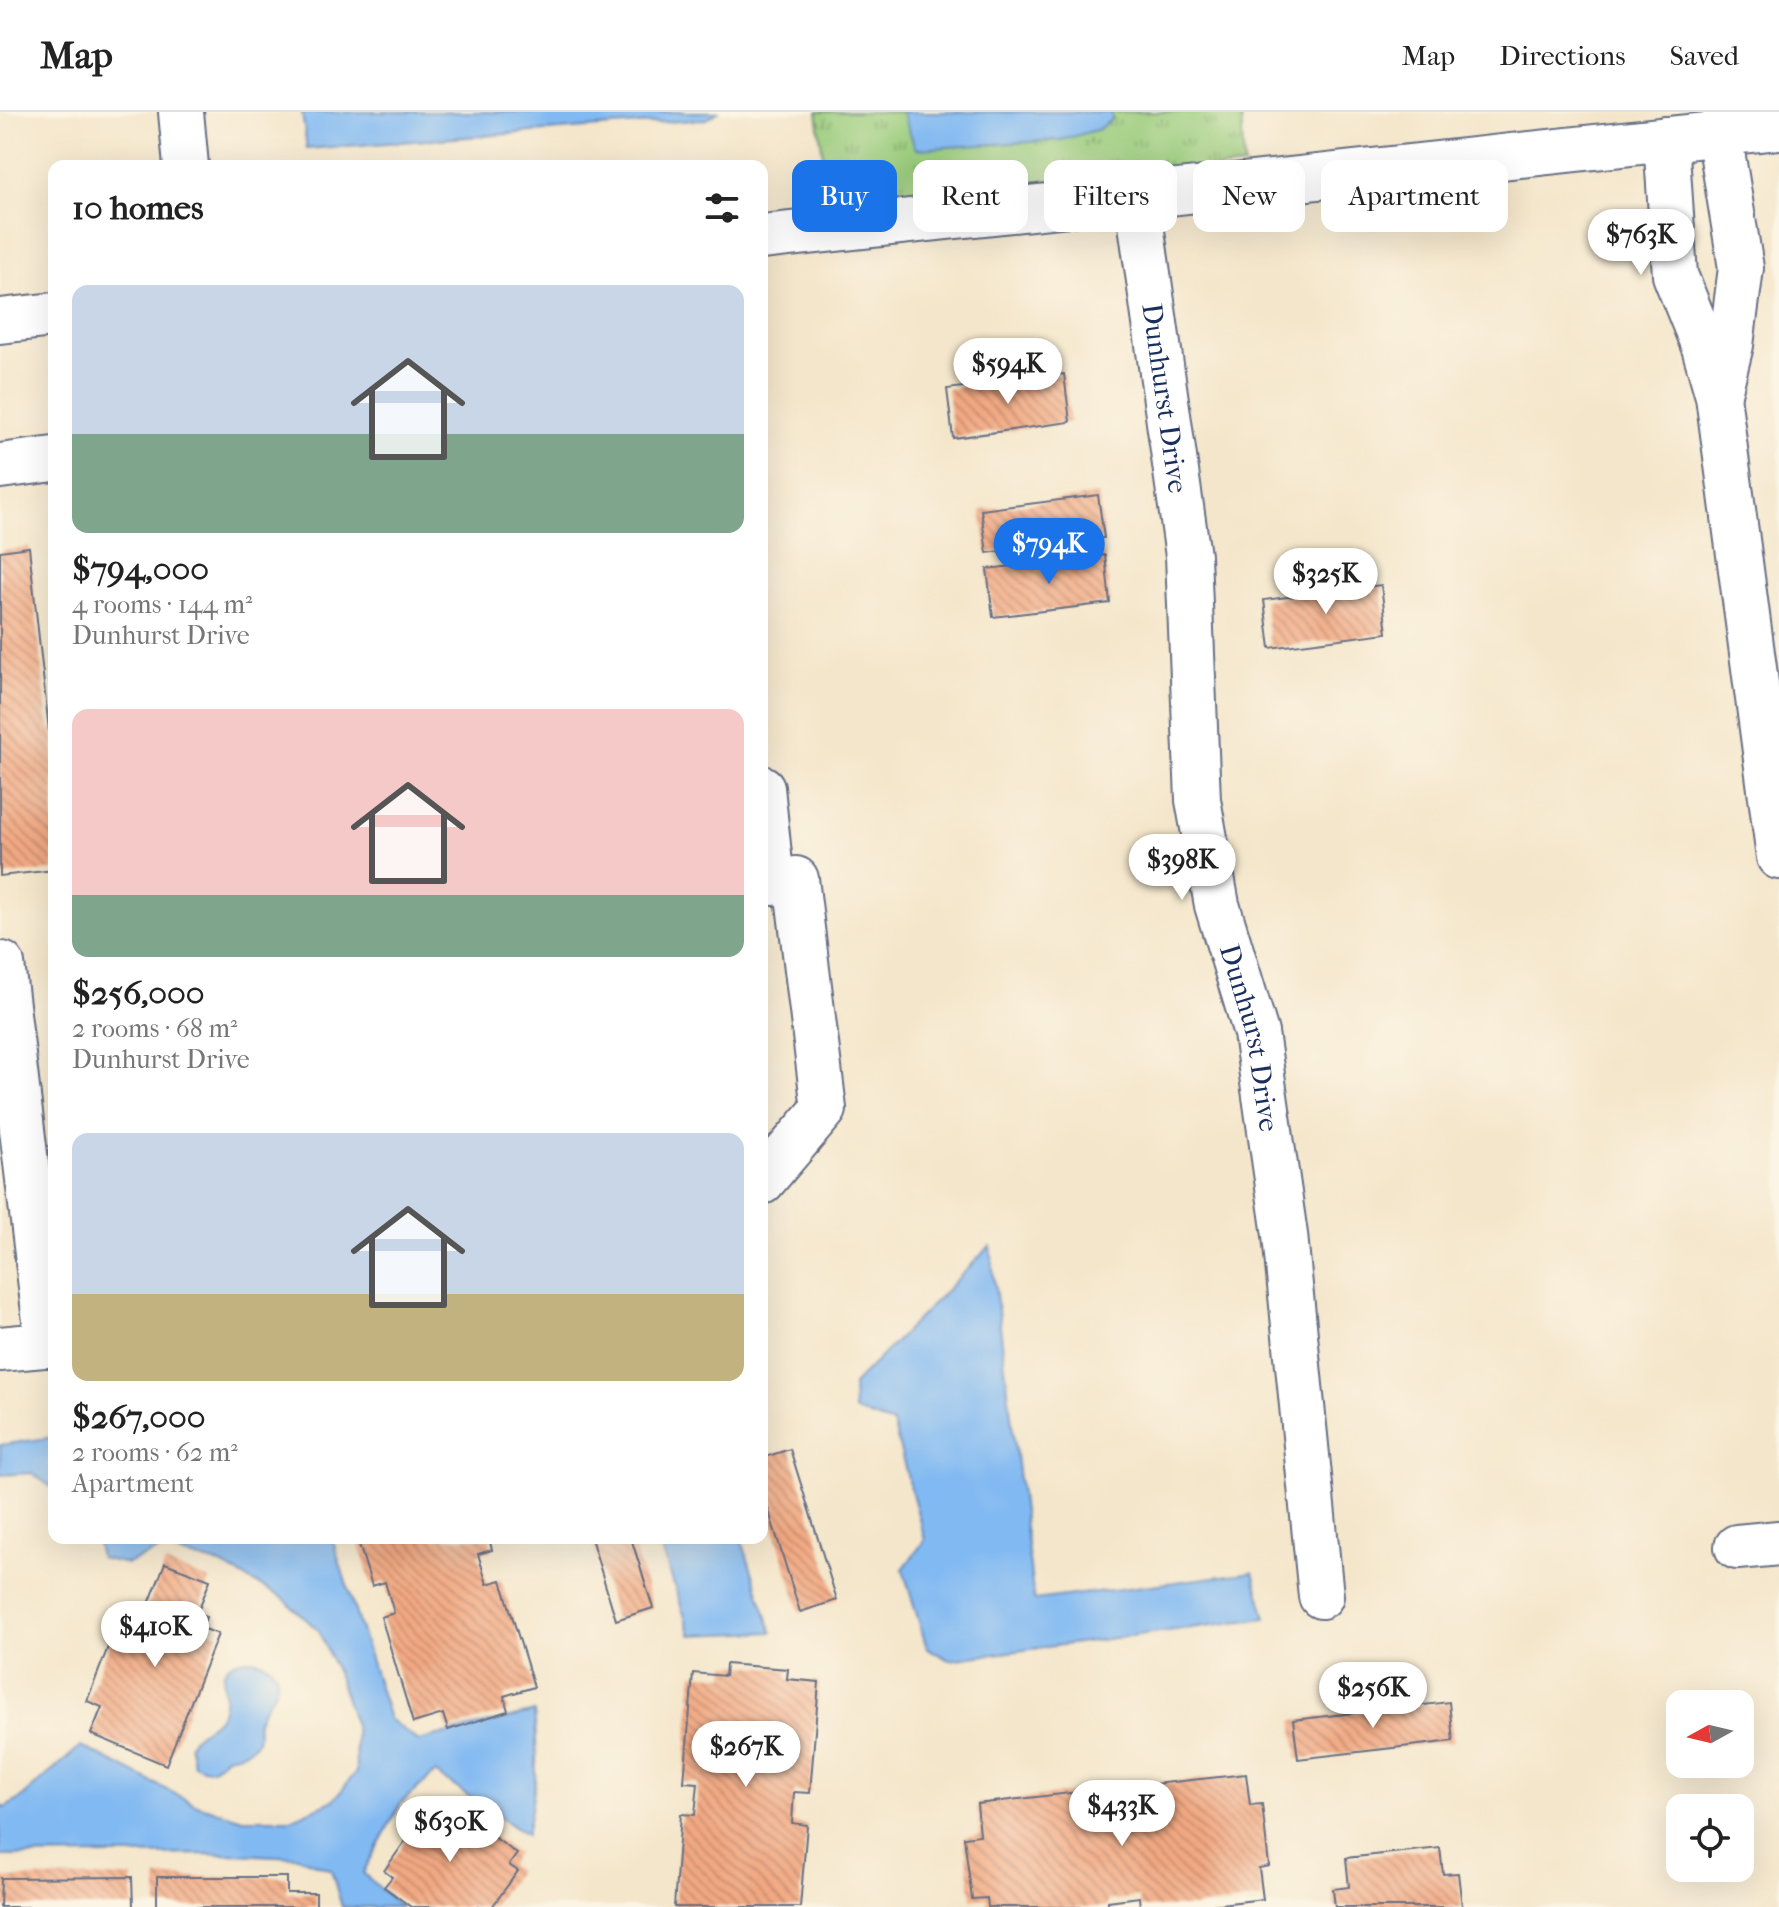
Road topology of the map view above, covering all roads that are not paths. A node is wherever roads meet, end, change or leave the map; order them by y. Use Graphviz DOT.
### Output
graph roads {
  1 [pos="181,112"];
  2 [pos="1779,127"];
  3 [pos="1719,133"];
  4 [pos="1666,139"];
  5 [pos="185,160"];
  6 [pos="1177,192"];
  7 [pos="1044,206"];
  8 [pos="1142,232"];
  9 [pos="768,236"];
  10 [pos="48,316"];
  11 [pos="0,321"];
  12 [pos="1718,396"];
  13 [pos="48,460"];
  14 [pos="0,466"];
  15 [pos="1779,857"];
  16 [pos="768,883"];
  17 [pos="0,964"];
  18 [pos="768,1175"];
  19 [pos="48,1321"];
  20 [pos="48,1344"];
  21 [pos="0,1349"];
  22 [pos="1321,1596"];
  1 -- 5 [label="street"];
  2 -- 3 [label="street"];
  3 -- 4 [label="street"];
  3 -- 12 [label="street"];
  4 -- 6 [label="street"];
  4 -- 12 [label="street"];
  7 -- 9 [label="street"];
  8 -- 22 [label="street, Dunhurst Drive"];
  10 -- 11 [label="street"];
  12 -- 15 [label="street"];
  13 -- 14 [label="street"];
  16 -- 18 [label="street"];
  17 -- 19 [label="street"];
  20 -- 21 [label="street"];
}
